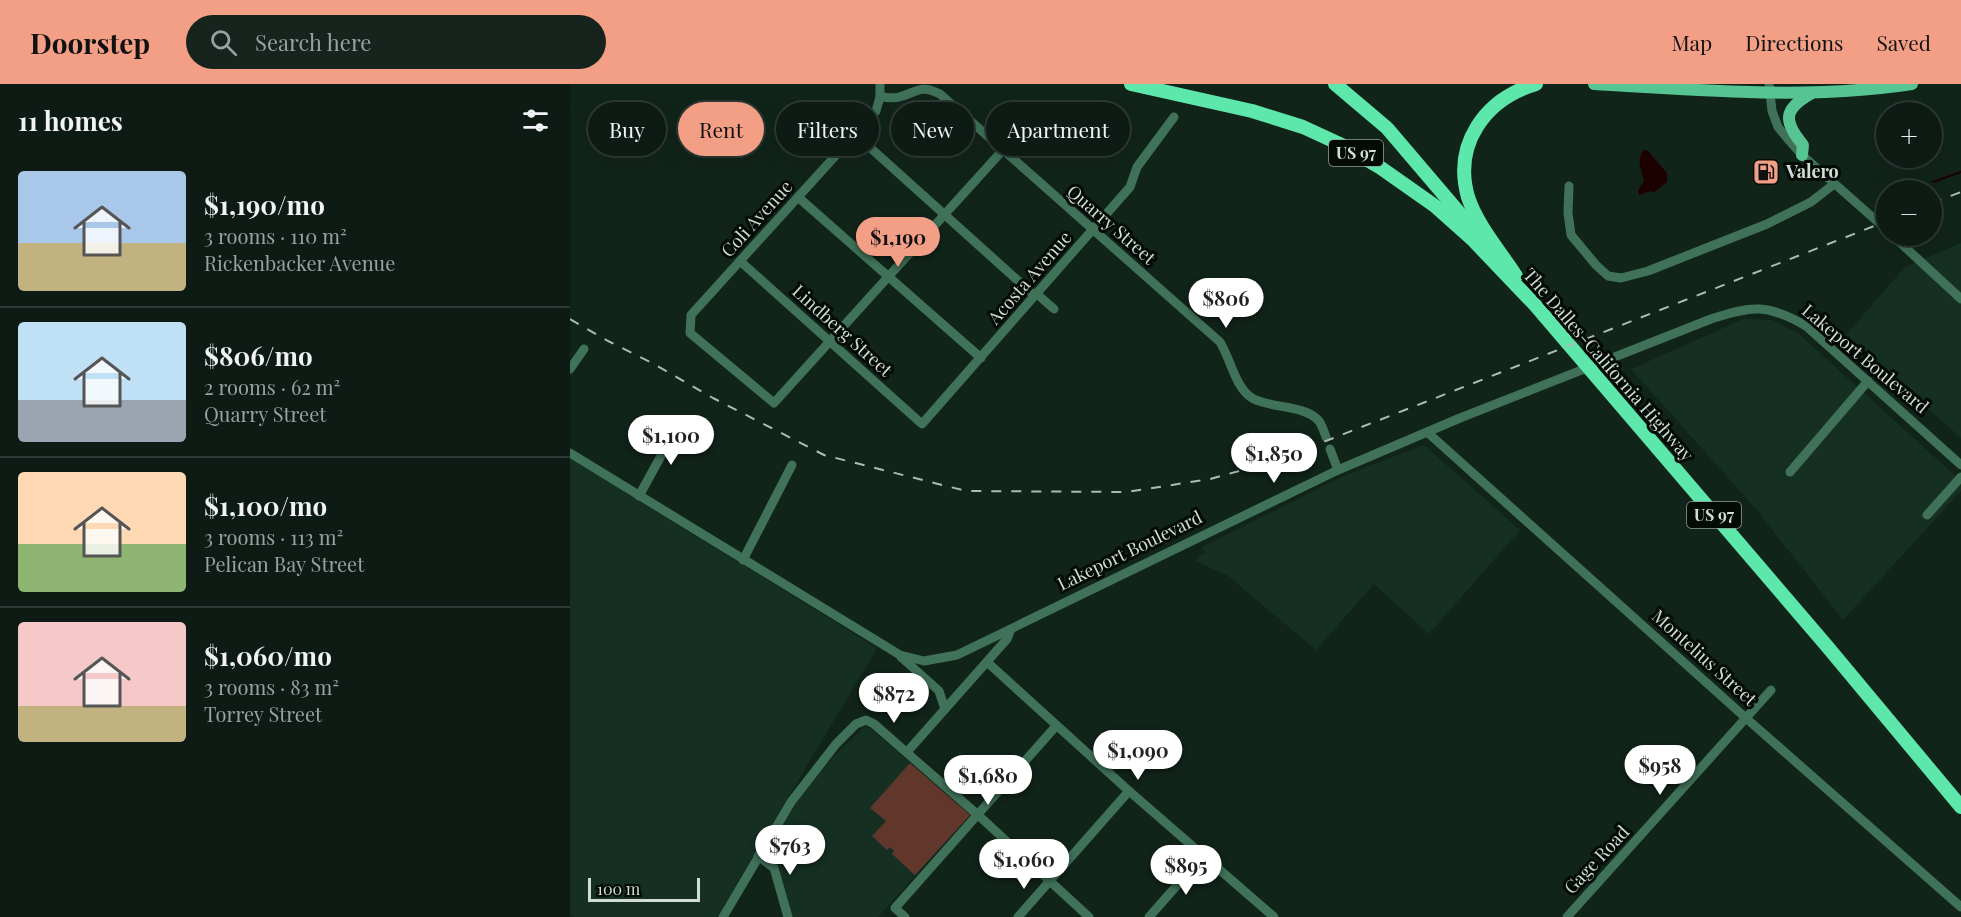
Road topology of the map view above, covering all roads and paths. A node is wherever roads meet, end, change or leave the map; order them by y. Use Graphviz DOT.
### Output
graph roads {
  1 [pos="880,84"];
  2 [pos="1131,84"];
  3 [pos="1335,84"];
  4 [pos="1536,84"];
  5 [pos="1594,84"];
  6 [pos="1682,84"];
  7 [pos="1912,84"];
  8 [pos="1771,87"];
  9 [pos="1666,88"];
  10 [pos="1815,92"];
  11 [pos="880,97"];
  12 [pos="879,102"];
  13 [pos="1174,117"];
  14 [pos="986,136"];
  15 [pos="879,155"];
  16 [pos="1802,155"];
  17 [pos="836,156"];
  18 [pos="997,156"];
  19 [pos="1008,156"];
  20 [pos="1834,184"];
  21 [pos="1569,186"];
  22 [pos="799,198"];
  23 [pos="945,214"];
  24 [pos="1876,220"];
  25 [pos="1093,231"];
  26 [pos="1905,246"];
  27 [pos="740,261"];
  28 [pos="889,278"];
  29 [pos="1036,295"];
  30 [pos="1961,299"];
  31 [pos="1535,305"];
  32 [pos="1054,309"];
  33 [pos="830,342"];
  34 [pos="584,348"];
  35 [pos="981,358"];
  36 [pos="570,369"];
  37 [pos="1868,381"];
  38 [pos="680,423"];
  39 [pos="922,424"];
  40 [pos="1427,432"];
  41 [pos="1326,437"];
  42 [pos="1330,449"];
  43 [pos="570,453"];
  44 [pos="792,465"];
  45 [pos="1961,465"];
  46 [pos="1338,470"];
  47 [pos="1790,472"];
  48 [pos="1961,477"];
  49 [pos="639,496"];
  50 [pos="1927,515"];
  51 [pos="743,560"];
  52 [pos="1011,629"];
  53 [pos="900,655"];
  54 [pos="987,662"];
  55 [pos="1771,690"];
  56 [pos="945,709"];
  57 [pos="1747,719"];
  58 [pos="1056,726"];
  59 [pos="907,752"];
  60 [pos="1129,791"];
  61 [pos="1961,807"];
  62 [pos="978,815"];
  63 [pos="758,856"];
  64 [pos="1203,856"];
  65 [pos="1050,881"];
  66 [pos="1961,908"];
  67 [pos="723,917"];
  68 [pos="788,917"];
  69 [pos="905,917"];
  70 [pos="1018,917"];
  71 [pos="1089,917"];
  72 [pos="1149,917"];
  73 [pos="1274,917"];
  74 [pos="1567,917"];
  1 -- 11 [label="street, Coli Avenue"];
  2 -- 31 [label="highway, The Dalles-California Highway / US 97"];
  3 -- 31 [label="highway, US 97"];
  4 -- 31 [label="highway"];
  5 -- 9 [label="main road"];
  6 -- 9 [label="main road"];
  7 -- 10 [label="main road"];
  8 -- 9 [label="main road"];
  8 -- 10 [label="main road"];
  8 -- 16 [label="street"];
  10 -- 16 [label="main road"];
  11 -- 12 [label="street, Coli Avenue"];
  11 -- 14 [label="street, Quarry Street"];
  13 -- 25 [label="street, Acosta Avenue"];
  15 -- 23 [label="street"];
  16 -- 20 [label="street"];
  17 -- 22 [label="street, Coli Avenue"];
  18 -- 23 [label="street"];
  19 -- 25 [label="street, Quarry Street"];
  20 -- 21 [label="street"];
  20 -- 24 [label="street"];
  22 -- 27 [label="street, Coli Avenue"];
  22 -- 28 [label="street"];
  23 -- 28 [label="street"];
  23 -- 29 [label="street"];
  25 -- 29 [label="street, Acosta Avenue"];
  25 -- 41 [label="street, Quarry Street"];
  26 -- 30 [label="street"];
  27 -- 33 [label="street, Lindberg Street"];
  27 -- 33 [label="street, Coli Avenue"];
  28 -- 33 [label="street"];
  28 -- 35 [label="street"];
  29 -- 32 [label="street"];
  29 -- 35 [label="street, Acosta Avenue"];
  31 -- 61 [label="highway, The Dalles-California Highway / US 97"];
  33 -- 39 [label="street, Lindberg Street"];
  34 -- 36 [label="street"];
  35 -- 39 [label="street, Acosta Avenue"];
  37 -- 40 [label="street, Lakeport Boulevard"];
  37 -- 45 [label="street, Lakeport Boulevard"];
  37 -- 47 [label="street"];
  38 -- 49 [label="street"];
  40 -- 46 [label="street, Lakeport Boulevard"];
  40 -- 57 [label="street, Montelius Street"];
  42 -- 46 [label="street"];
  43 -- 49 [label="street, Lakeport Boulevard"];
  44 -- 51 [label="street"];
  46 -- 52 [label="street, Lakeport Boulevard"];
  48 -- 50 [label="street"];
  49 -- 51 [label="street, Lakeport Boulevard"];
  51 -- 53 [label="street, Lakeport Boulevard"];
  52 -- 53 [label="street, Lakeport Boulevard"];
  52 -- 54 [label="street"];
  53 -- 56 [label="street"];
  54 -- 56 [label="street"];
  54 -- 58 [label="street"];
  55 -- 57 [label="street, Gage Road"];
  56 -- 59 [label="street"];
  57 -- 66 [label="street, Montelius Street"];
  57 -- 74 [label="street, Gage Road"];
  58 -- 60 [label="street"];
  58 -- 62 [label="street"];
  59 -- 62 [label="street"];
  59 -- 63 [label="street"];
  60 -- 64 [label="street"];
  60 -- 65 [label="street"];
  62 -- 65 [label="street"];
  62 -- 69 [label="street"];
  63 -- 67 [label="street"];
  63 -- 68 [label="street"];
  64 -- 72 [label="street"];
  64 -- 73 [label="street"];
  65 -- 70 [label="street"];
  65 -- 71 [label="street"];
}
